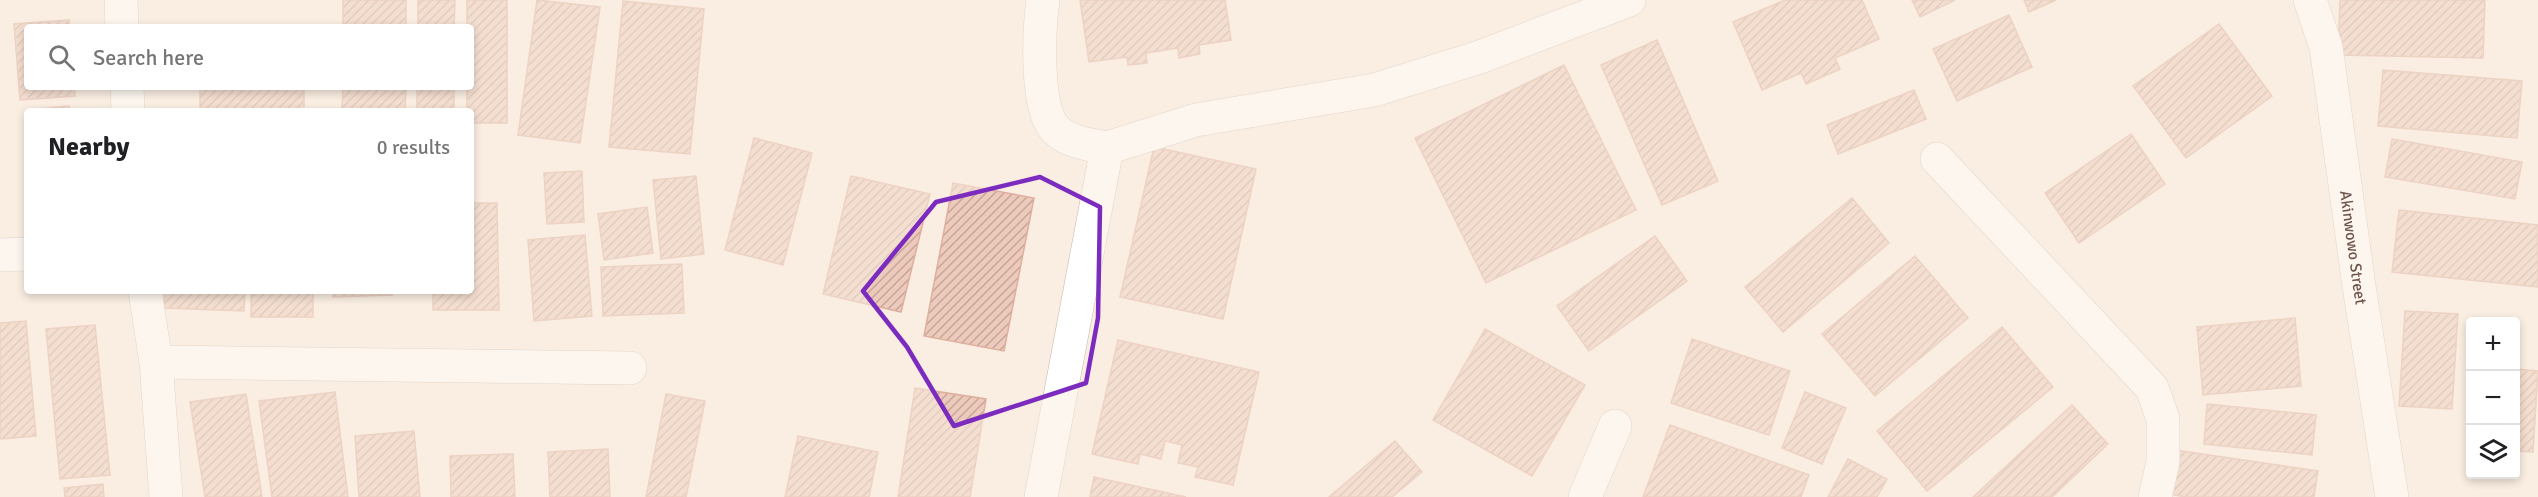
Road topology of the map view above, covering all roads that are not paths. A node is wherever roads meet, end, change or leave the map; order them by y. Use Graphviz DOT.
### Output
graph roads {
  1 [pos="120,0"];
  2 [pos="1043,0"];
  3 [pos="1629,0"];
  4 [pos="2310,0"];
  5 [pos="122,24"];
  6 [pos="127,90"];
  7 [pos="128,108"];
  8 [pos="1107,148"];
  9 [pos="1937,159"];
  10 [pos="24,254"];
  11 [pos="0,255"];
  12 [pos="145,294"];
  13 [pos="156,362"];
  14 [pos="630,368"];
  15 [pos="1615,426"];
  16 [pos="166,497"];
  17 [pos="1041,497"];
  18 [pos="1585,497"];
  19 [pos="2155,497"];
  20 [pos="2393,497"];
  1 -- 5 [label="street"];
  2 -- 8 [label="street"];
  3 -- 8 [label="street"];
  4 -- 20 [label="street, Akinwowo Street"];
  6 -- 7 [label="street"];
  8 -- 17 [label="street"];
  9 -- 19 [label="street"];
  10 -- 11 [label="street"];
  12 -- 13 [label="street"];
  13 -- 14 [label="street"];
  13 -- 16 [label="street"];
  15 -- 18 [label="street"];
}
